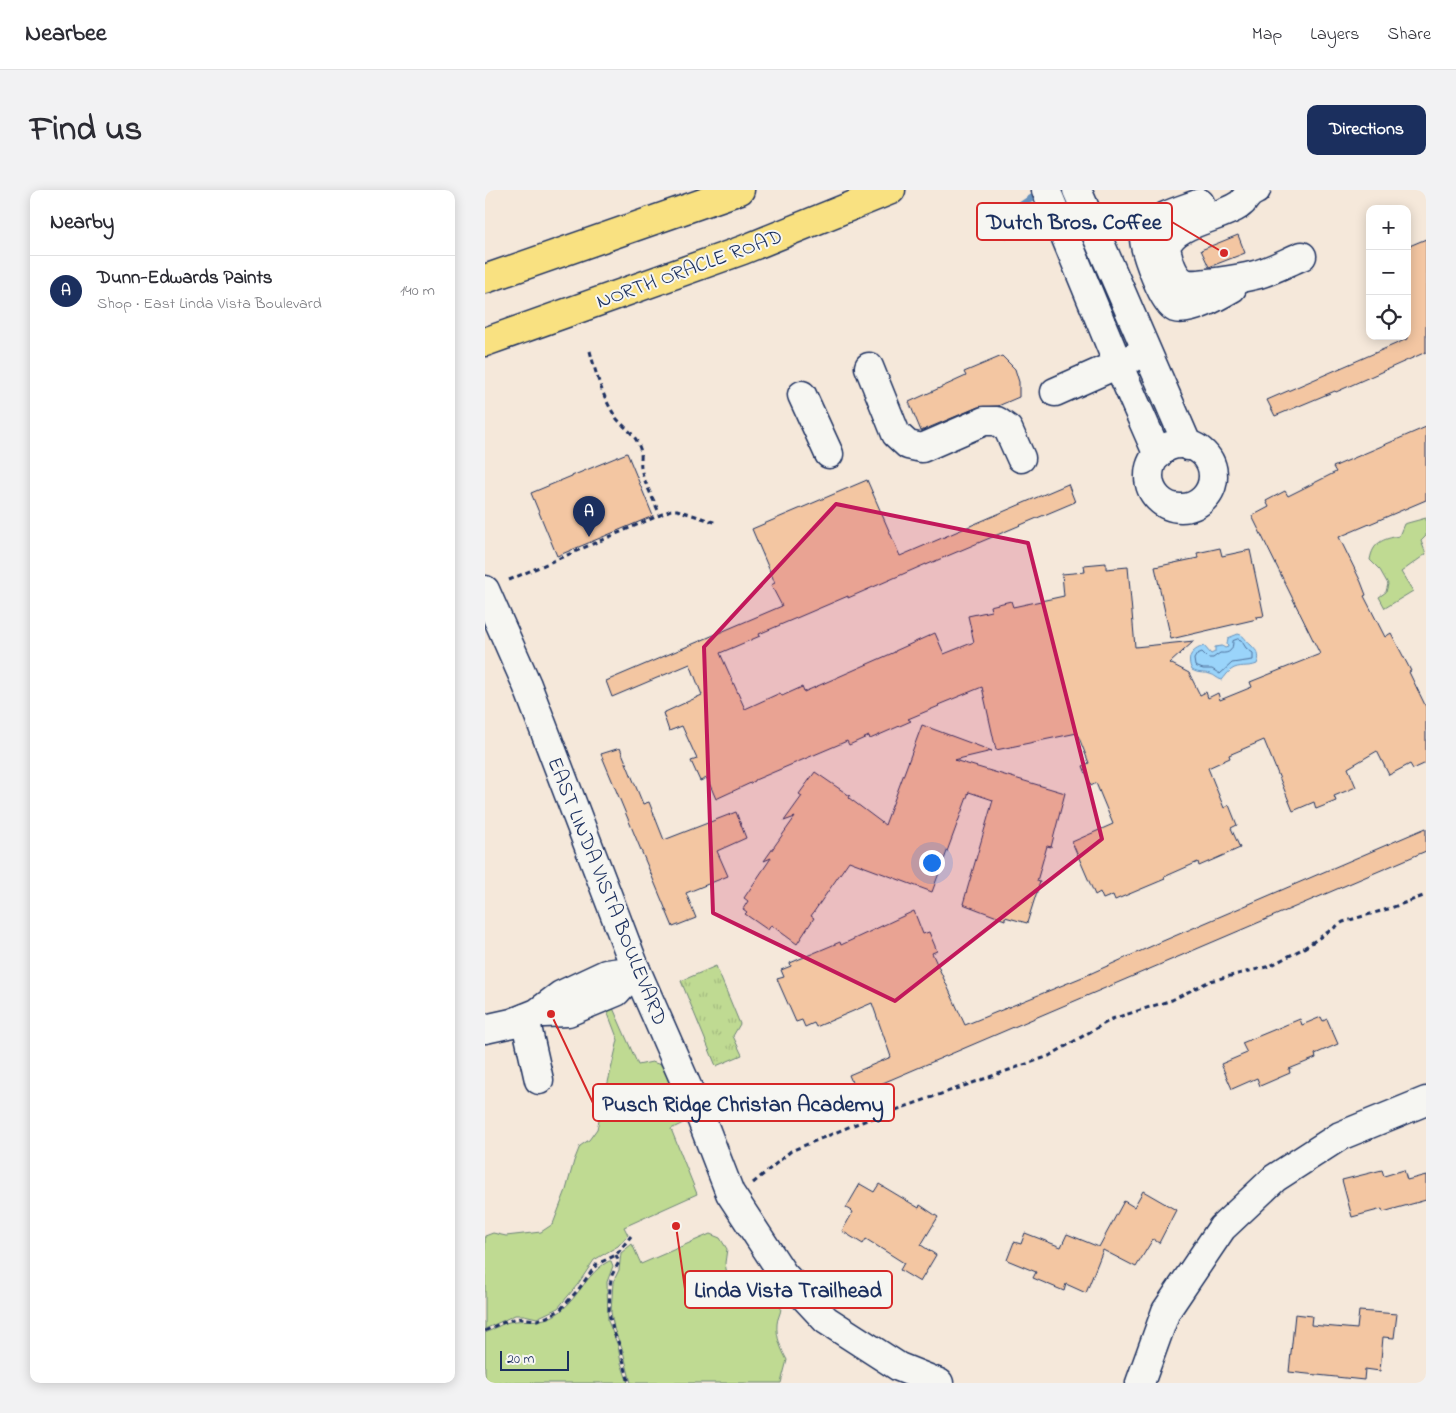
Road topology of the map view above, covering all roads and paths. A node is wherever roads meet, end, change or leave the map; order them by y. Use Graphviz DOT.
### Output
graph roads {
  1 [pos="740,190"];
  2 [pos="891,190"];
  3 [pos="1046,190"];
  4 [pos="1077,190"];
  5 [pos="1243,191"];
  6 [pos="1302,256"];
  7 [pos="485,279"];
  8 [pos="485,342"];
  9 [pos="590,351"];
  10 [pos="1147,352"];
  11 [pos="1118,364"];
  12 [pos="869,366"];
  13 [pos="1055,392"];
  14 [pos="802,395"];
  15 [pos="1188,446"];
  16 [pos="829,454"];
  17 [pos="1157,455"];
  18 [pos="1021,458"];
  19 [pos="660,515"];
  20 [pos="717,523"];
  21 [pos="497,585"];
  22 [pos="1426,895"];
  23 [pos="636,970"];
  24 [pos="531,1015"];
  25 [pos="485,1029"];
  26 [pos="539,1080"];
  27 [pos="1426,1101"];
  28 [pos="740,1189"];
  29 [pos="631,1236"];
  30 [pos="616,1254"];
  31 [pos="485,1331"];
  32 [pos="629,1383"];
  33 [pos="939,1383"];
  34 [pos="1140,1383"];
  1 -- 7 [label="highway"];
  2 -- 8 [label="highway, NORTH ORACLE ROAD"];
  3 -- 11 [label="street"];
  4 -- 10 [label="street"];
  5 -- 6 [label="street"];
  9 -- 19 [label="path"];
  10 -- 11 [label="street"];
  10 -- 15 [label="street"];
  11 -- 13 [label="street"];
  11 -- 17 [label="street"];
  12 -- 18 [label="street"];
  14 -- 16 [label="street"];
  15 -- 17 [label="street"];
  15 -- 17 [label="street"];
  19 -- 20 [label="path"];
  19 -- 21 [label="path"];
  21 -- 23 [label="street, EAST LINDA VISTA BOULEVARD"];
  22 -- 28 [label="path"];
  23 -- 24 [label="street"];
  23 -- 28 [label="street, EAST LINDA VISTA BOULEVARD"];
  24 -- 25 [label="street"];
  24 -- 26 [label="street"];
  27 -- 34 [label="street"];
  28 -- 33 [label="street, EAST LINDA VISTA BOULEVARD"];
  29 -- 30 [label="path"];
  30 -- 31 [label="path"];
  30 -- 32 [label="path"];
}
